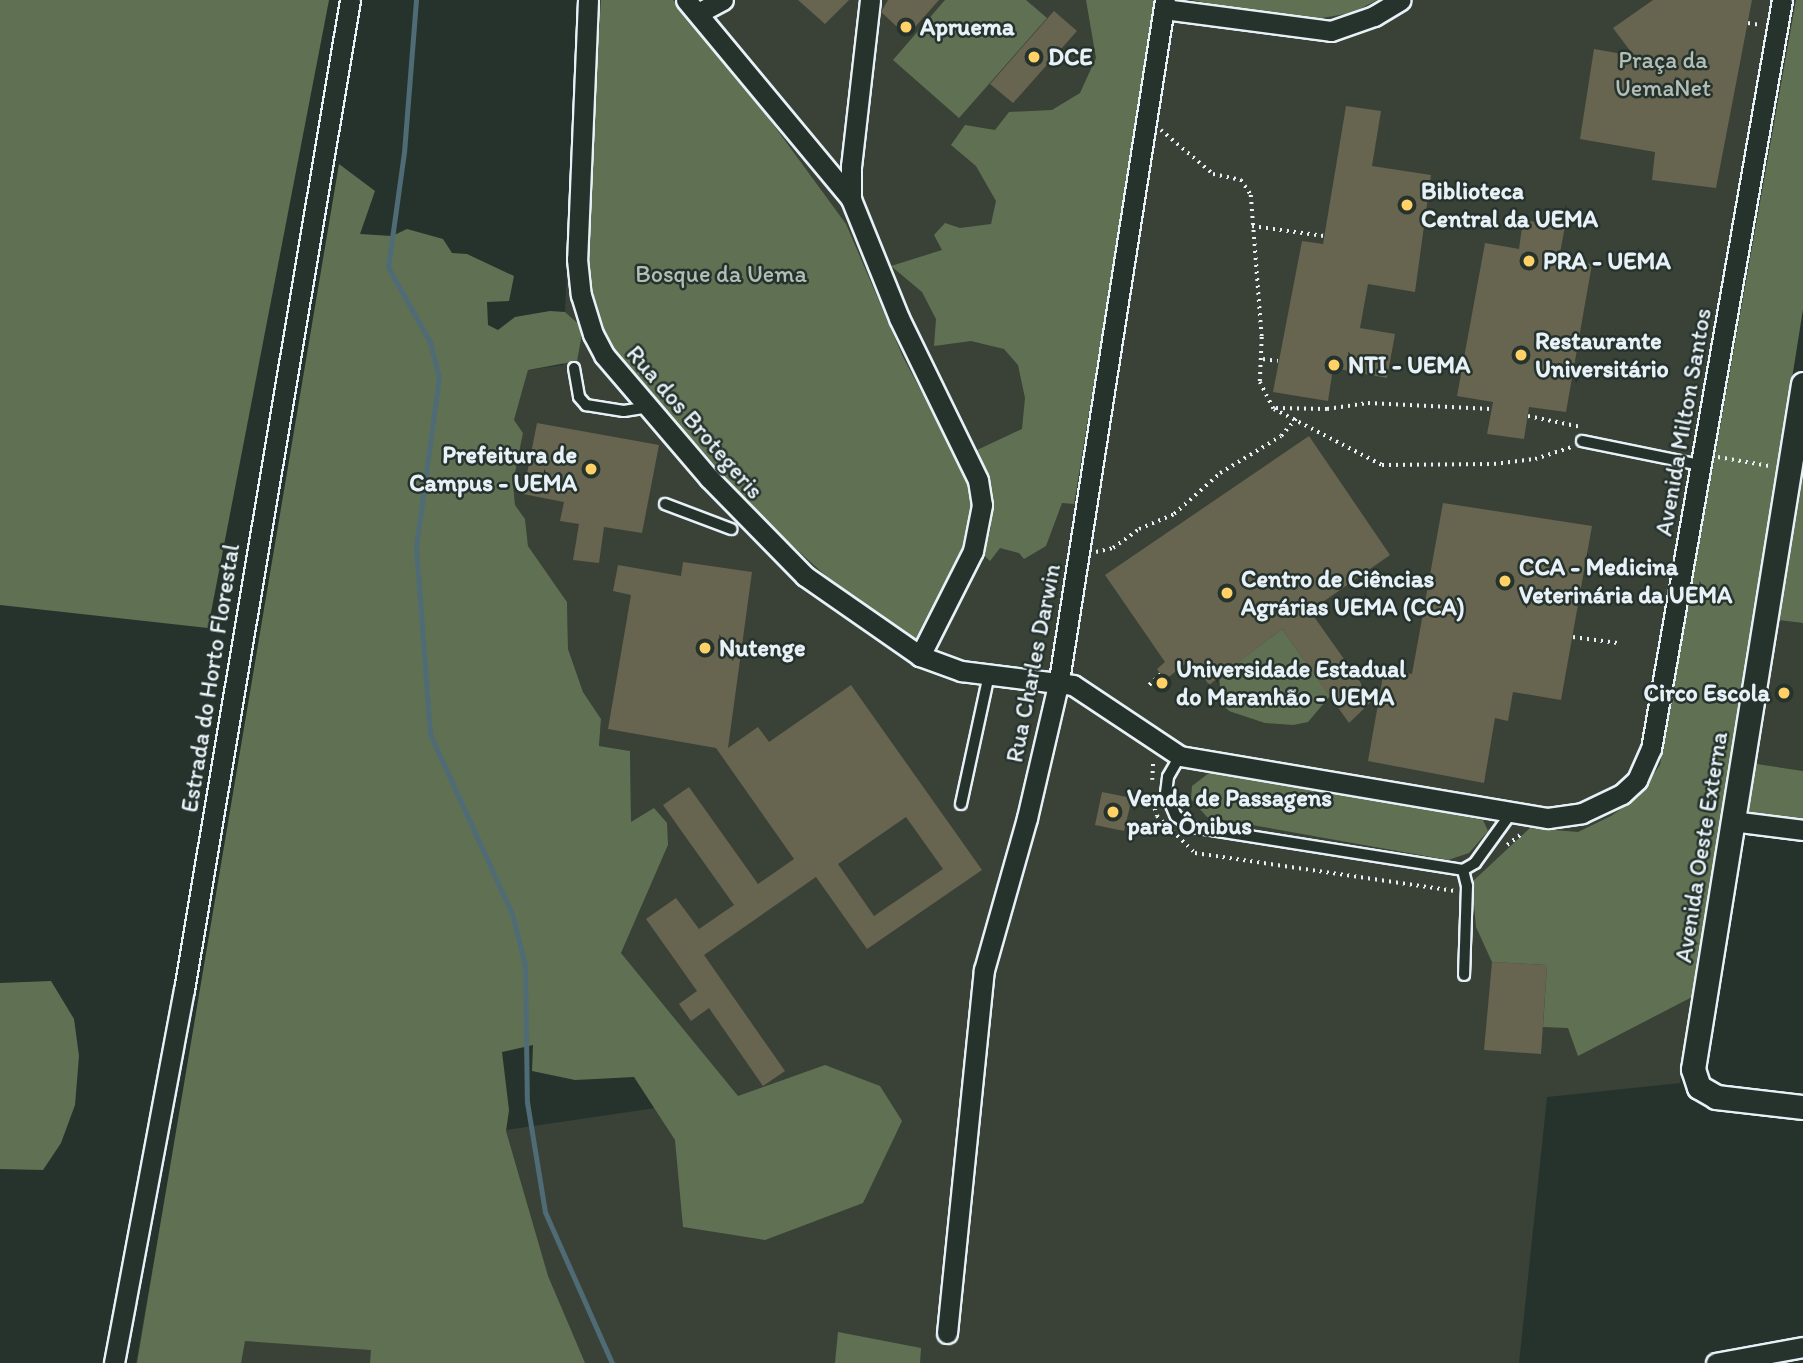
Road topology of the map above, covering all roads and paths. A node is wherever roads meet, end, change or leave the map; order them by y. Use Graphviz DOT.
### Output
graph roads {
  1 [pos="350,0"];
  2 [pos="589,0"];
  3 [pos="723,0"];
  4 [pos="870,0"];
  5 [pos="1401,0"];
  6 [pos="1782,0"];
  7 [pos="1164,4"];
  8 [pos="693,6"];
  9 [pos="1160,129"];
  10 [pos="852,200"];
  11 [pos="1252,226"];
  12 [pos="1324,236"];
  13 [pos="1262,359"];
  14 [pos="1278,361"];
  15 [pos="574,368"];
  16 [pos="1803,384"];
  17 [pos="648,407"];
  18 [pos="1274,408"];
  19 [pos="1492,409"];
  20 [pos="1296,419"];
  21 [pos="1582,441"];
  22 [pos="1715,447"];
  23 [pos="1794,458"];
  24 [pos="1700,465"];
  25 [pos="664,505"];
  26 [pos="731,529"];
  27 [pos="1093,552"];
  28 [pos="1573,637"];
  29 [pos="1618,643"];
  30 [pos="920,656"];
  31 [pos="989,674"];
  32 [pos="1161,674"];
  33 [pos="1059,680"];
  34 [pos="1149,685"];
  35 [pos="1154,740"];
  36 [pos="1180,756"];
  37 [pos="961,804"];
  38 [pos="1511,813"];
  39 [pos="1732,821"];
  40 [pos="1530,827"];
  41 [pos="1803,830"];
  42 [pos="1500,851"];
  43 [pos="1463,870"];
  44 [pos="1467,886"];
  45 [pos="1464,975"];
  46 [pos="1803,1107"];
  47 [pos="947,1333"];
  48 [pos="1803,1347"];
  49 [pos="114,1363"];
  50 [pos="1716,1363"];
  1 -- 49 [label="street, Estrada do Horto Florestal"];
  2 -- 17 [label="street, Rua dos Brotegeris"];
  3 -- 8 [label="street"];
  4 -- 10 [label="street"];
  5 -- 7 [label="street"];
  6 -- 24 [label="street, Avenida Milton Santos"];
  7 -- 33 [label="street, Rua Charles Darwin"];
  8 -- 10 [label="street"];
  9 -- 11 [label="path"];
  10 -- 30 [label="street"];
  11 -- 12 [label="path"];
  11 -- 13 [label="path"];
  13 -- 14 [label="path"];
  13 -- 18 [label="path"];
  15 -- 17 [label="lane"];
  16 -- 23 [label="street, Avenida Oeste Externa"];
  17 -- 30 [label="street, Rua dos Brotegeris"];
  18 -- 19 [label="path"];
  18 -- 20 [label="path"];
  20 -- 21 [label="path"];
  20 -- 27 [label="path"];
  21 -- 24 [label="lane"];
  22 -- 23 [label="path"];
  23 -- 39 [label="street, Avenida Oeste Externa"];
  24 -- 38 [label="street, Avenida Milton Santos"];
  25 -- 26 [label="lane"];
  28 -- 29 [label="path"];
  30 -- 31 [label="street, Rua dos Brotegeris"];
  31 -- 33 [label="street, Rua dos Brotegeris"];
  31 -- 37 [label="lane"];
  32 -- 34 [label="path"];
  33 -- 35 [label="street, Avenida Milton Santos"];
  33 -- 47 [label="street, Rua Charles Darwin"];
  35 -- 36 [label="street, Avenida Milton Santos"];
  35 -- 44 [label="path"];
  36 -- 38 [label="street, Avenida Milton Santos"];
  36 -- 43 [label="lane"];
  38 -- 43 [label="lane"];
  39 -- 41 [label="street"];
  39 -- 46 [label="street, Avenida Oeste Externa"];
  40 -- 42 [label="path"];
  43 -- 44 [label="lane"];
  44 -- 45 [label="lane"];
  48 -- 50 [label="street"];
}
